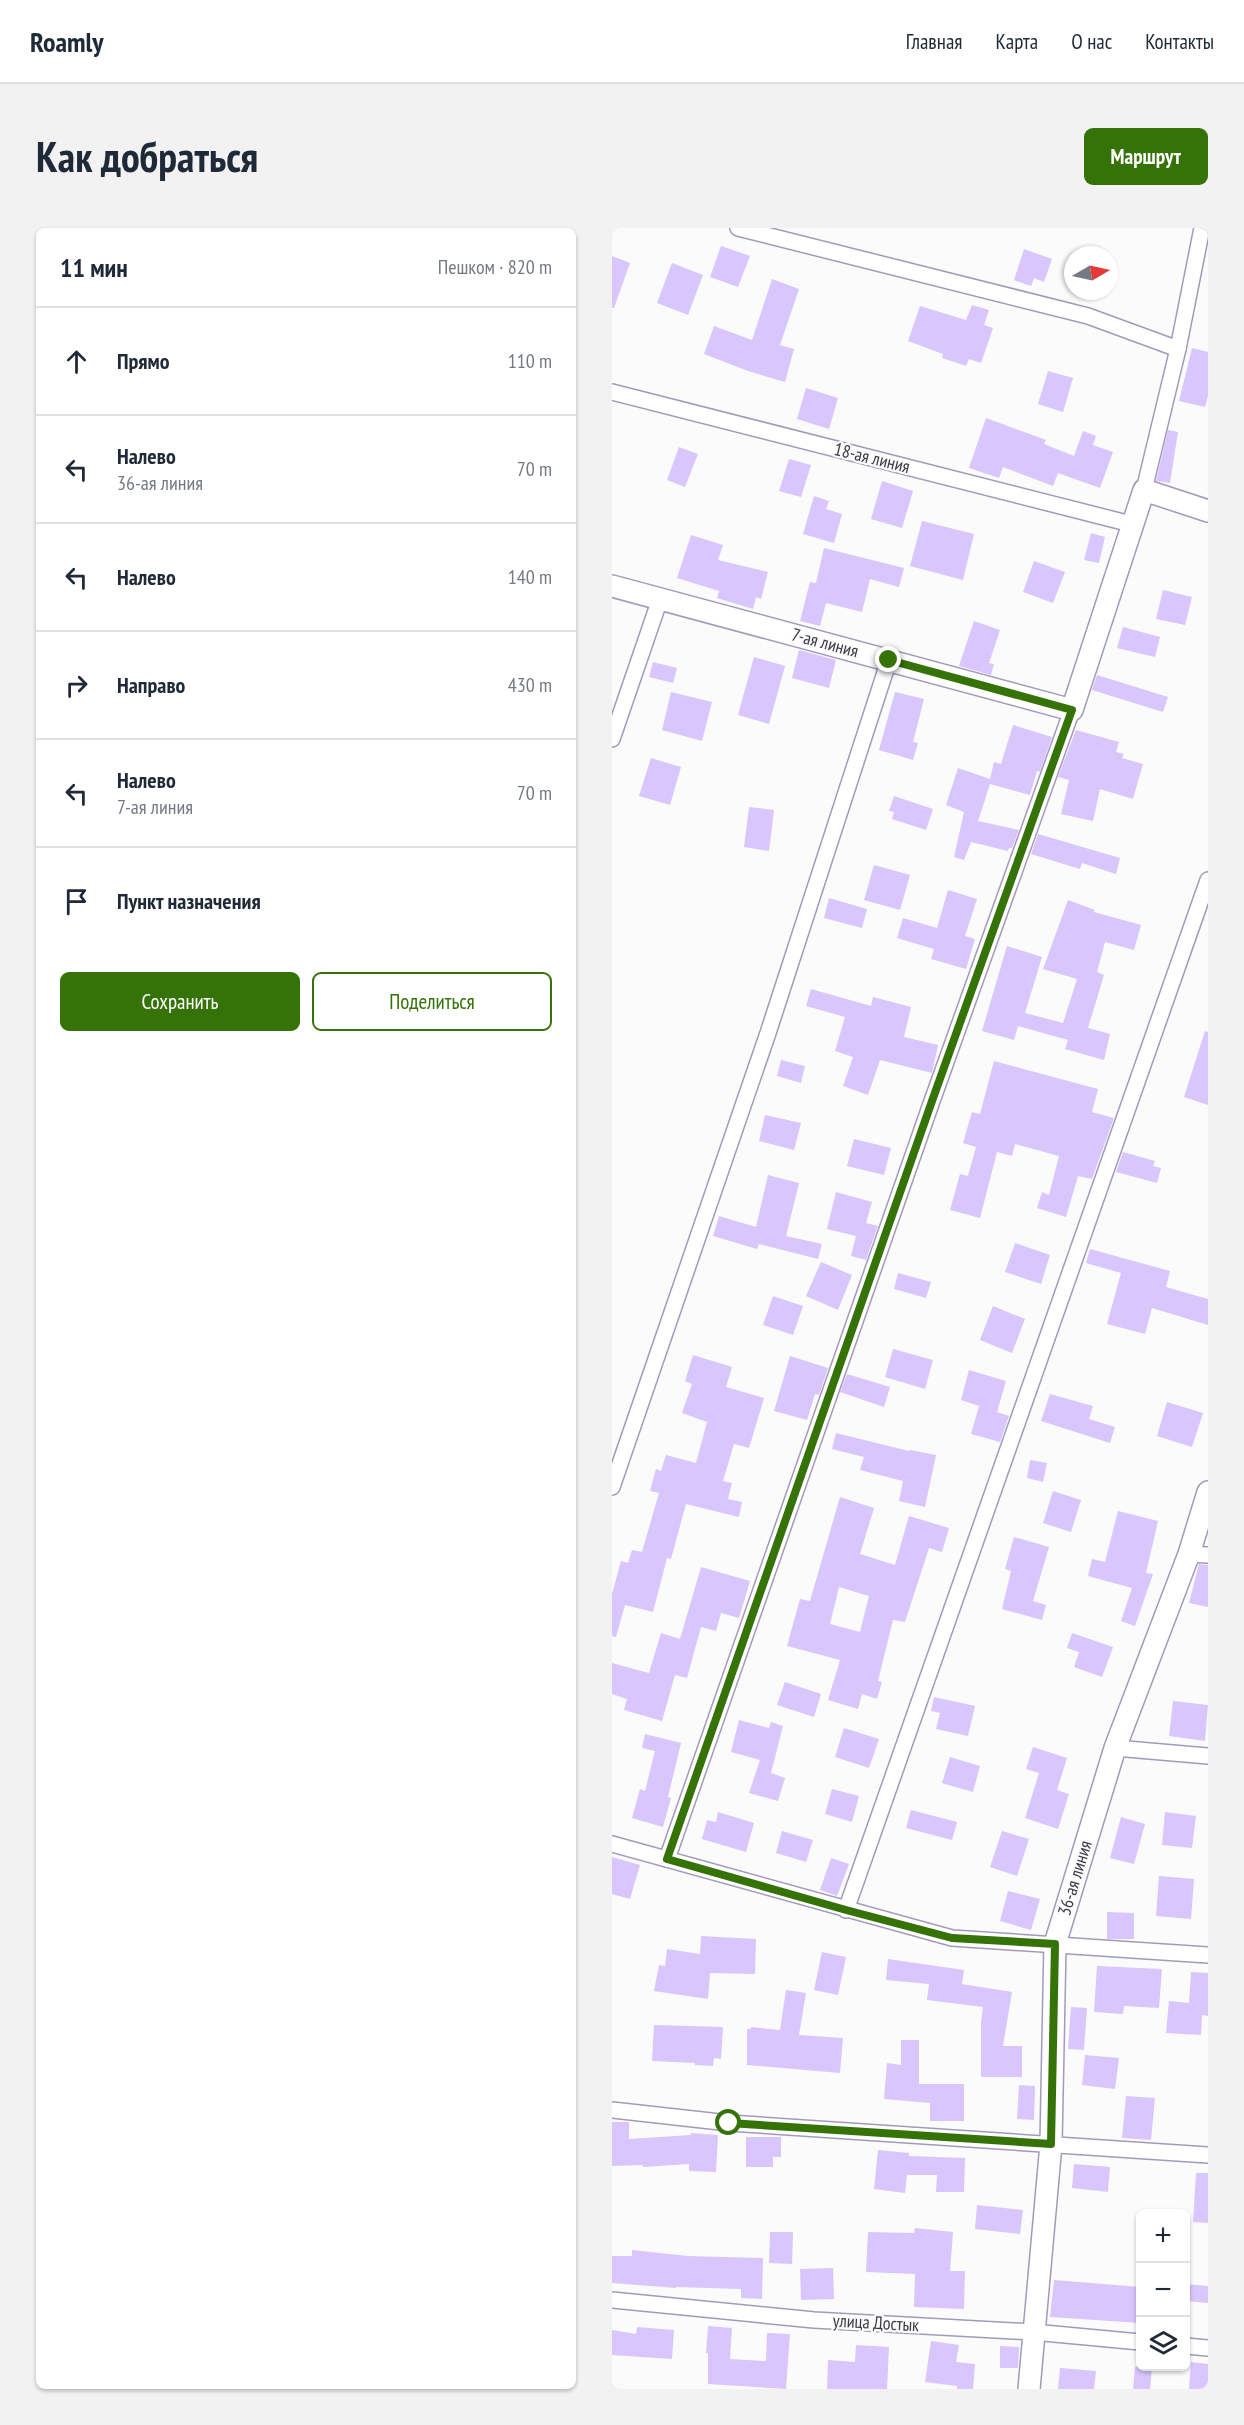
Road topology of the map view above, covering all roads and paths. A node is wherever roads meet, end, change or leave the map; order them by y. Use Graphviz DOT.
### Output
graph roads {
  1 [pos="738,228"];
  2 [pos="1202,228"];
  3 [pos="1178,349"];
  4 [pos="612,392"];
  5 [pos="1144,490"];
  6 [pos="1208,511"];
  7 [pos="1131,525"];
  8 [pos="612,586"];
  9 [pos="660,599"];
  10 [pos="889,660"];
  11 [pos="1072,710"];
  12 [pos="612,739"];
  13 [pos="1208,880"];
  14 [pos="612,1487"];
  15 [pos="1208,1492"];
  16 [pos="1198,1555"];
  17 [pos="1115,1748"];
  18 [pos="1208,1756"];
  19 [pos="612,1844"];
  20 [pos="667,1859"];
  21 [pos="846,1910"];
  22 [pos="1055,1944"];
  23 [pos="1208,1955"];
  24 [pos="612,2110"];
  25 [pos="1051,2144"];
  26 [pos="1208,2155"];
  27 [pos="612,2300"];
  28 [pos="1033,2332"];
  29 [pos="1136,2342"];
  30 [pos="1190,2346"];
  31 [pos="1208,2348"];
  32 [pos="1029,2389"];
  1 -- 3 [label="street"];
  2 -- 3 [label="street"];
  3 -- 5 [label="street"];
  4 -- 7 [label="street, 18-ая линия"];
  5 -- 6 [label="street"];
  5 -- 7 [label="street"];
  7 -- 11 [label="street"];
  8 -- 9 [label="street, 7-ая линия"];
  9 -- 10 [label="street, 7-ая линия"];
  9 -- 12 [label="street"];
  10 -- 11 [label="street, 7-ая линия"];
  10 -- 14 [label="street"];
  11 -- 20 [label="street"];
  13 -- 21 [label="street"];
  15 -- 16 [label="street, 36-ая линия"];
  16 -- 17 [label="street, 36-ая линия"];
  17 -- 18 [label="street"];
  17 -- 22 [label="street, 36-ая линия"];
  19 -- 20 [label="street"];
  20 -- 21 [label="street"];
  21 -- 22 [label="street"];
  22 -- 23 [label="street"];
  22 -- 25 [label="street, 36-ая линия"];
  24 -- 25 [label="street"];
  25 -- 26 [label="street"];
  25 -- 28 [label="street, 36-ая линия"];
  27 -- 28 [label="street, улица Достык"];
  28 -- 29 [label="street, улица Достык"];
  28 -- 32 [label="street, 36-ая линия"];
  30 -- 31 [label="street"];
}
